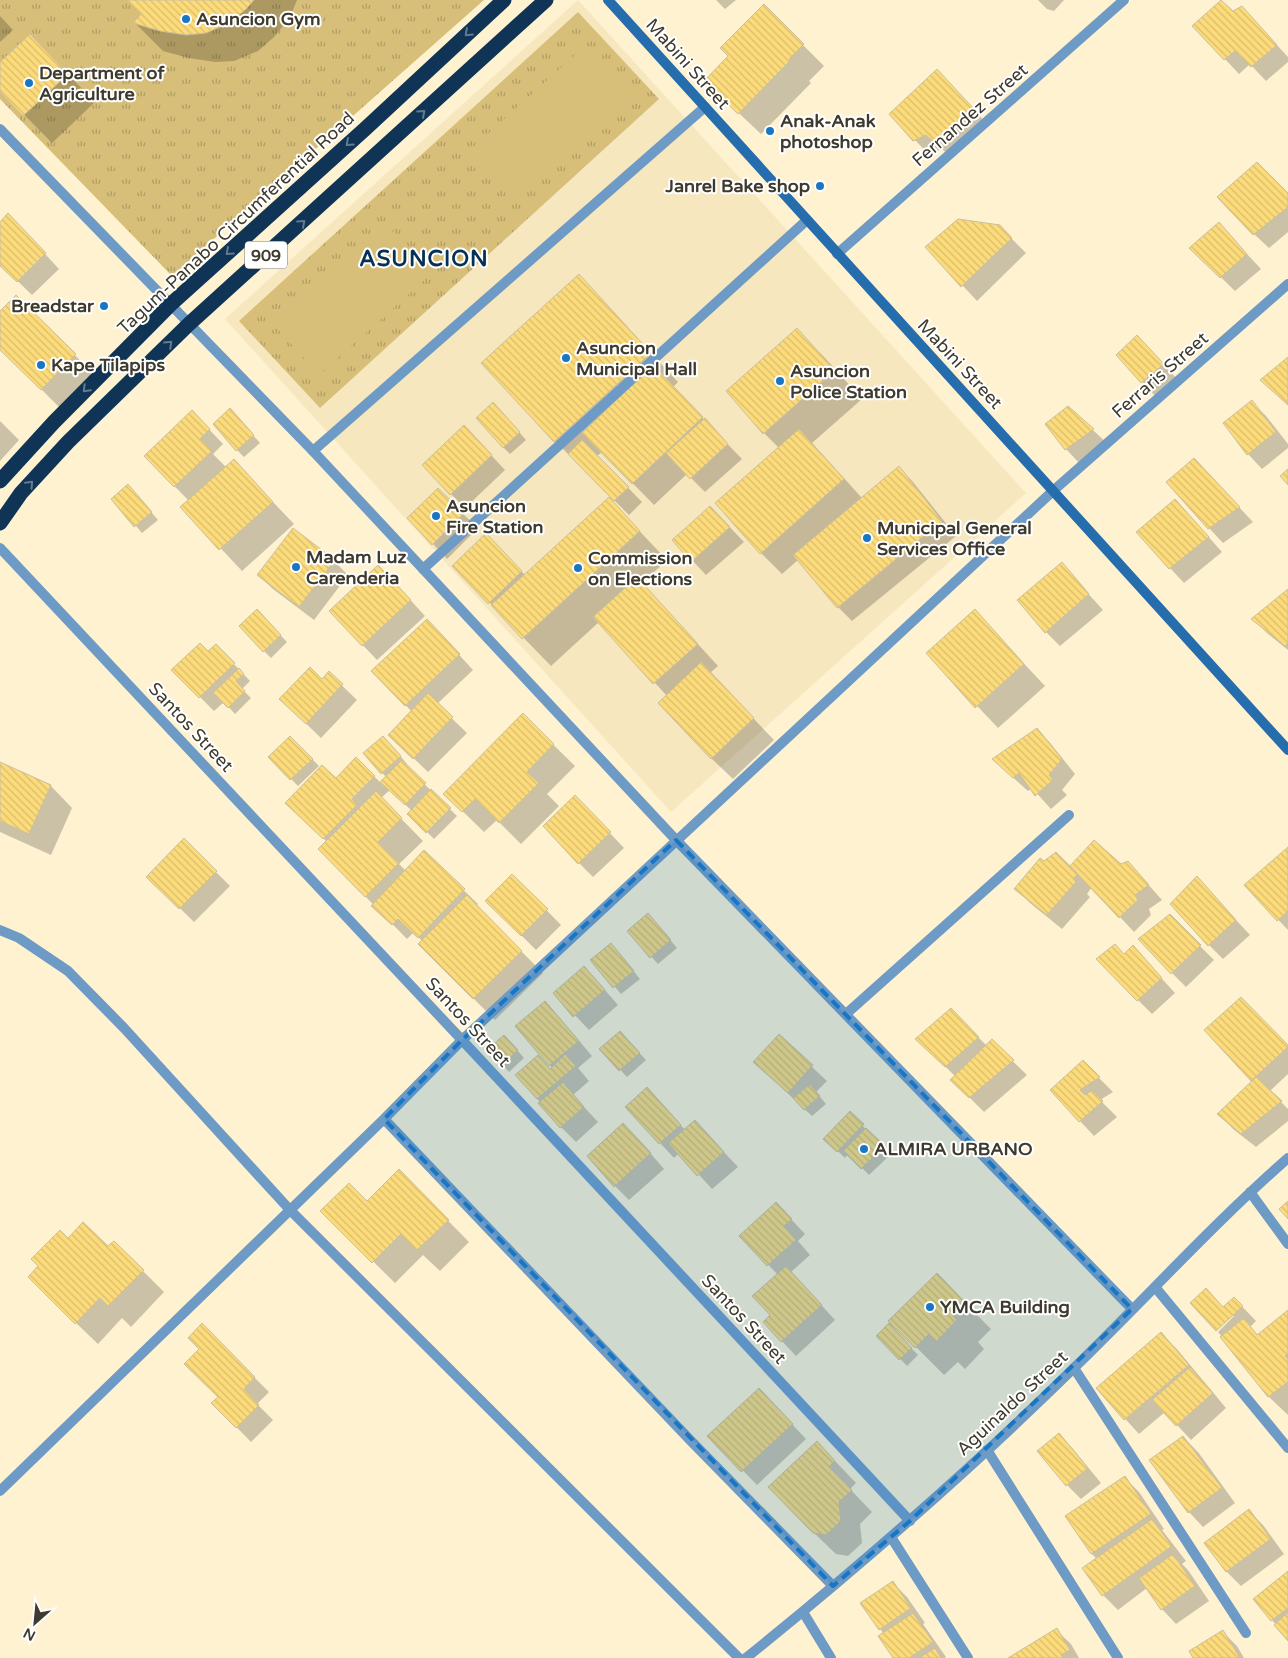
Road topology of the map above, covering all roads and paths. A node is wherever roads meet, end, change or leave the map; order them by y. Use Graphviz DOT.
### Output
graph roads {
  1 [pos="504,0"];
  2 [pos="546,0"];
  3 [pos="608,0"];
  4 [pos="1124,0"];
  5 [pos="705,107"];
  6 [pos="0,129"];
  7 [pos="365,129"];
  8 [pos="383,148"];
  9 [pos="807,220"];
  10 [pos="837,254"];
  11 [pos="1288,284"];
  12 [pos="171,304"];
  13 [pos="189,324"];
  14 [pos="313,451"];
  15 [pos="0,481"];
  16 [pos="1054,490"];
  17 [pos="0,523"];
  18 [pos="0,548"];
  19 [pos="423,569"];
  20 [pos="1287,748"];
  21 [pos="1069,815"];
  22 [pos="676,840"];
  23 [pos="0,930"];
  24 [pos="846,1014"];
  25 [pos="462,1040"];
  26 [pos="384,1119"];
  27 [pos="1288,1158"];
  28 [pos="1250,1192"];
  29 [pos="290,1210"];
  30 [pos="1288,1244"];
  31 [pos="1155,1287"];
  32 [pos="1132,1309"];
  33 [pos="1074,1368"];
  34 [pos="1288,1448"];
  35 [pos="986,1450"];
  36 [pos="0,1491"];
  37 [pos="910,1521"];
  38 [pos="890,1537"];
  39 [pos="833,1586"];
  40 [pos="803,1612"];
  41 [pos="1246,1633"];
  42 [pos="739,1658"];
  43 [pos="746,1658"];
  44 [pos="831,1658"];
  45 [pos="968,1658"];
  46 [pos="1118,1658"];
  1 -- 7 [label="highway, Tagum-Panabo Circumferential Road / 909, one-way"];
  8 -- 2 [label="highway, 909, one-way"];
  3 -- 5 [label="street, Mabini Street"];
  4 -- 10 [label="street, Fernandez Street"];
  5 -- 9 [label="street, Mabini Street"];
  5 -- 14 [label="street"];
  6 -- 12 [label="street"];
  7 -- 8 [label="highway"];
  7 -- 12 [label="highway, Tagum-Panabo Circumferential Road / 909, one-way"];
  13 -- 8 [label="highway, 909, one-way"];
  9 -- 10 [label="street, Mabini Street"];
  9 -- 19 [label="street"];
  10 -- 16 [label="street, Mabini Street"];
  11 -- 16 [label="street, Ferraris Street"];
  12 -- 13 [label="street"];
  12 -- 15 [label="highway, Tagum-Panabo Circumferential Road / 909, one-way"];
  13 -- 14 [label="street"];
  17 -- 13 [label="highway, 909, one-way"];
  14 -- 19 [label="street"];
  16 -- 20 [label="street, Mabini Street"];
  16 -- 22 [label="street, Ferraris Street"];
  18 -- 25 [label="street, Santos Street"];
  19 -- 22 [label="street"];
  21 -- 24 [label="street"];
  22 -- 24 [label="street"];
  22 -- 25 [label="street, Ferraris Street"];
  23 -- 29 [label="street"];
  24 -- 32 [label="street"];
  25 -- 26 [label="street, Ferraris Street"];
  25 -- 37 [label="street, Santos Street"];
  26 -- 29 [label="street, Ferraris Street"];
  26 -- 39 [label="street"];
  27 -- 28 [label="street, Aguinaldo Street"];
  28 -- 30 [label="street"];
  28 -- 31 [label="street, Aguinaldo Street"];
  29 -- 36 [label="street, Ferraris Street"];
  29 -- 42 [label="street"];
  31 -- 32 [label="street, Aguinaldo Street"];
  31 -- 34 [label="street"];
  32 -- 33 [label="street, Aguinaldo Street"];
  33 -- 35 [label="street, Aguinaldo Street"];
  33 -- 41 [label="street"];
  35 -- 37 [label="street, Aguinaldo Street"];
  35 -- 46 [label="street"];
  37 -- 38 [label="street, Aguinaldo Street"];
  38 -- 39 [label="street, Aguinaldo Street"];
  38 -- 45 [label="street"];
  39 -- 40 [label="street, Aguinaldo Street"];
  40 -- 43 [label="street, Aguinaldo Street"];
  40 -- 44 [label="street"];
}
